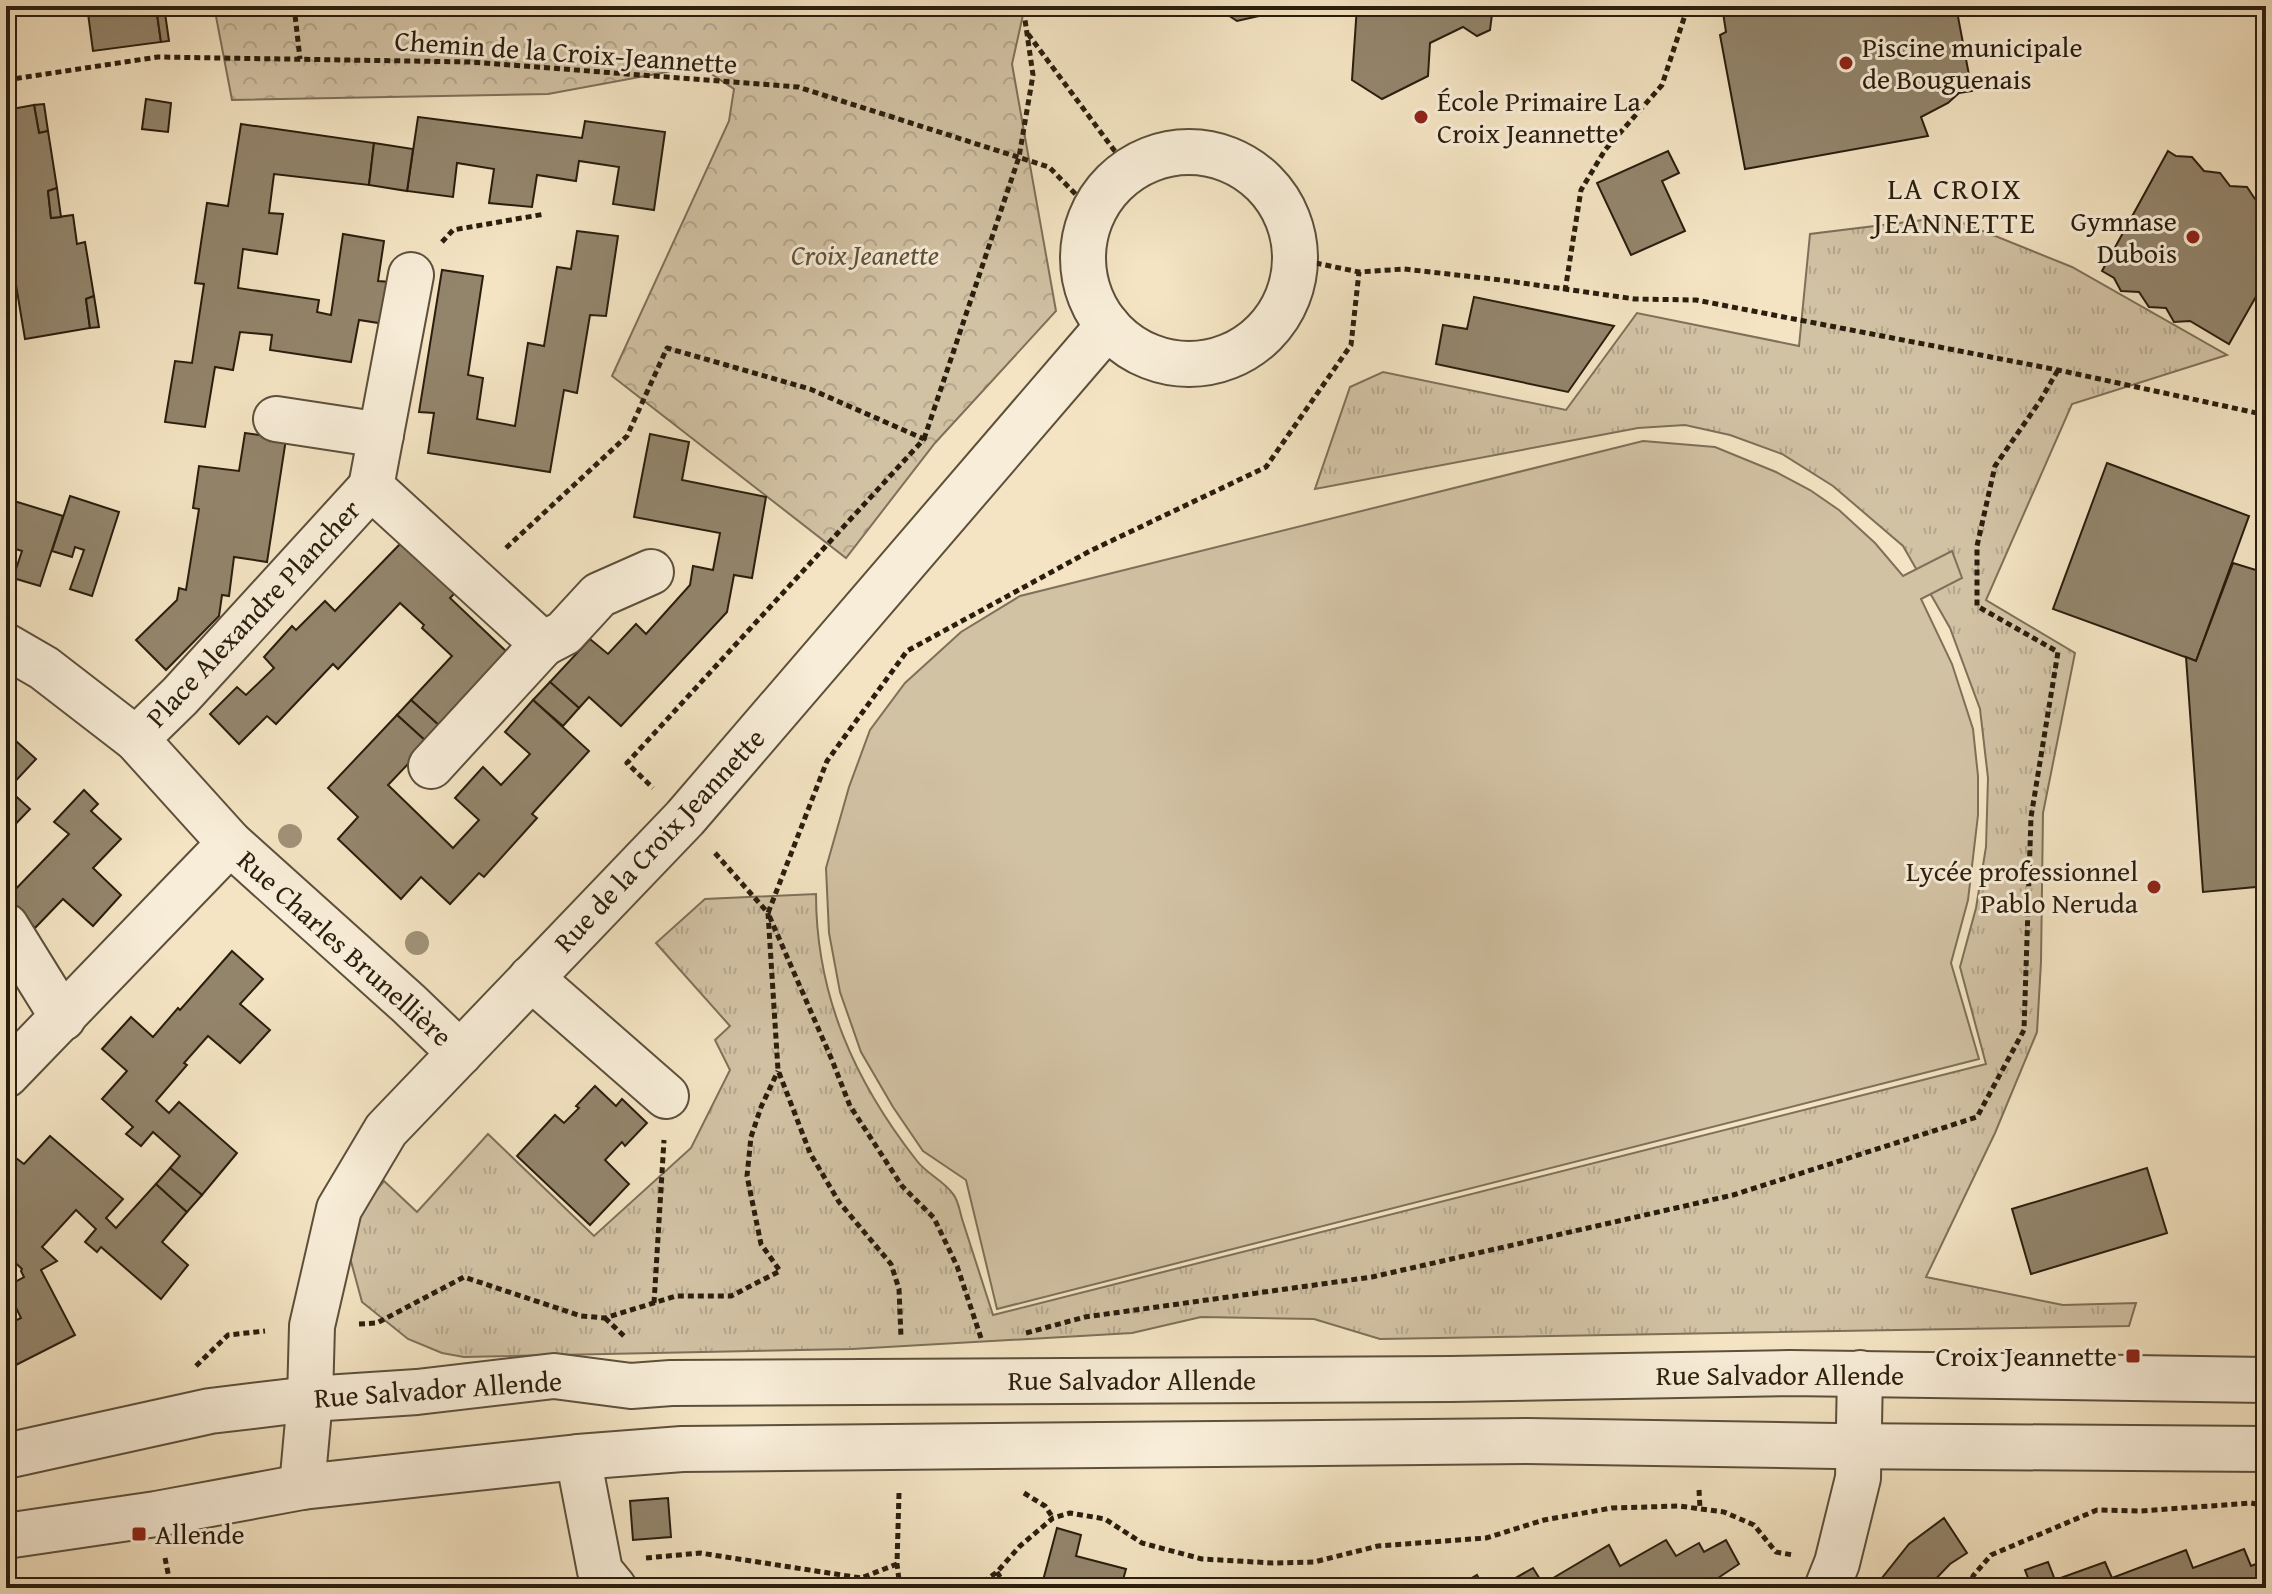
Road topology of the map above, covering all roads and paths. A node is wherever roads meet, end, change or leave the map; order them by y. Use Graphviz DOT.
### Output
graph roads {
  1 [pos="294,6"];
  2 [pos="1023,6"];
  3 [pos="1688,6"];
  4 [pos="1027,32"];
  5 [pos="300,59"];
  6 [pos="6,80"];
  7 [pos="1019,157"];
  8 [pos="1134,167"];
  9 [pos="1093,212"];
  10 [pos="545,214"];
  11 [pos="1296,259"];
  12 [pos="1359,272"];
  13 [pos="411,275"];
  14 [pos="1565,291"];
  15 [pos="1108,326"];
  16 [pos="2058,370"];
  17 [pos="2266,415"];
  18 [pos="276,419"];
  19 [pos="381,435"];
  20 [pos="924,439"];
  21 [pos="371,487"];
  22 [pos="651,572"];
  23 [pos="473,578"];
  24 [pos="543,644"];
  25 [pos="6,646"];
  26 [pos="136,739"];
  27 [pos="431,766"];
  28 [pos="685,818"];
  29 [pos="230,843"];
  30 [pos="768,913"];
  31 [pos="6,926"];
  32 [pos="531,978"];
  33 [pos="63,1018"];
  34 [pos="460,1053"];
  35 [pos="778,1070"];
  36 [pos="6,1075"];
  37 [pos="666,1096"];
  38 [pos="654,1303"];
  39 [pos="312,1326"];
  40 [pos="1024,1333"];
  41 [pos="901,1340"];
  42 [pos="983,1344"];
  43 [pos="183,1370"];
  44 [pos="1860,1373"];
  45 [pos="2266,1380"];
  46 [pos="310,1399"];
  47 [pos="1858,1446"];
  48 [pos="2266,1449"];
  49 [pos="6,1456"];
  50 [pos="578,1457"];
  51 [pos="899,1483"];
  52 [pos="302,1487"];
  53 [pos="2266,1506"];
  54 [pos="156,1514"];
  55 [pos="6,1536"];
  56 [pos="897,1564"];
  57 [pos="997,1572"];
  58 [pos="1832,1576"];
  59 [pos="607,1580"];
  60 [pos="167,1588"];
  61 [pos="900,1588"];
  62 [pos="975,1588"];
  63 [pos="1007,1588"];
  64 [pos="1969,1588"];
  1 -- 5 [label="path"];
  2 -- 4 [label="path"];
  3 -- 14 [label="path"];
  4 -- 7 [label="path"];
  4 -- 8 [label="path"];
  5 -- 6 [label="path, Chemin de la Croix-Jeannette"];
  5 -- 7 [label="path, Chemin de la Croix-Jeannette"];
  7 -- 9 [label="path, Chemin de la Croix-Jeannette"];
  7 -- 20 [label="path"];
  8 -- 9 [label="street"];
  8 -- 11 [label="street"];
  9 -- 15 [label="street"];
  10 -- 13 [label="path"];
  11 -- 12 [label="path"];
  11 -- 15 [label="street"];
  12 -- 14 [label="path"];
  12 -- 30 [label="path"];
  13 -- 19 [label="street, Place Alexandre Plancher"];
  14 -- 16 [label="path"];
  15 -- 28 [label="street, Rue de la Croix Jeannette"];
  16 -- 17 [label="path"];
  16 -- 40 [label="path"];
  18 -- 19 [label="street"];
  19 -- 21 [label="street, Place Alexandre Plancher"];
  20 -- 23 [label="path"];
  20 -- 28 [label="path"];
  21 -- 23 [label="street, Place Alexandre Plancher"];
  21 -- 26 [label="street, Place Alexandre Plancher"];
  22 -- 24 [label="street"];
  23 -- 24 [label="street, Place Alexandre Plancher"];
  24 -- 27 [label="street"];
  25 -- 26 [label="street, Rue Charles Brunellière"];
  26 -- 29 [label="street, Rue Charles Brunellière"];
  28 -- 30 [label="path"];
  28 -- 32 [label="street, Rue de la Croix Jeannette"];
  29 -- 33 [label="street, Rue Charles Brunellière"];
  29 -- 34 [label="street, Rue Charles Brunellière"];
  30 -- 35 [label="path"];
  30 -- 42 [label="path"];
  31 -- 33 [label="street"];
  32 -- 34 [label="street, Rue de la Croix Jeannette"];
  32 -- 37 [label="street"];
  33 -- 36 [label="street, Rue Charles Brunellière"];
  34 -- 39 [label="street, Rue de la Croix Jeannette"];
  35 -- 38 [label="path"];
  35 -- 41 [label="path"];
  37 -- 38 [label="path"];
  38 -- 39 [label="path"];
  39 -- 43 [label="path"];
  39 -- 46 [label="street, Rue de la Croix Jeannette"];
  44 -- 45 [label="street, Rue Salvador Allende"];
  44 -- 46 [label="street, Rue Salvador Allende"];
  44 -- 47 [label="street"];
  46 -- 49 [label="street, Rue Salvador Allende"];
  46 -- 52 [label="street, Rue de la Croix Jeannette"];
  47 -- 48 [label="street"];
  47 -- 50 [label="street"];
  47 -- 58 [label="street"];
  50 -- 52 [label="street"];
  50 -- 59 [label="street"];
  51 -- 56 [label="path"];
  52 -- 54 [label="street"];
  53 -- 64 [label="path"];
  54 -- 55 [label="street"];
  54 -- 60 [label="path"];
  56 -- 59 [label="path"];
  56 -- 61 [label="path"];
  57 -- 58 [label="path"];
  57 -- 62 [label="path"];
  57 -- 63 [label="path"];
}
